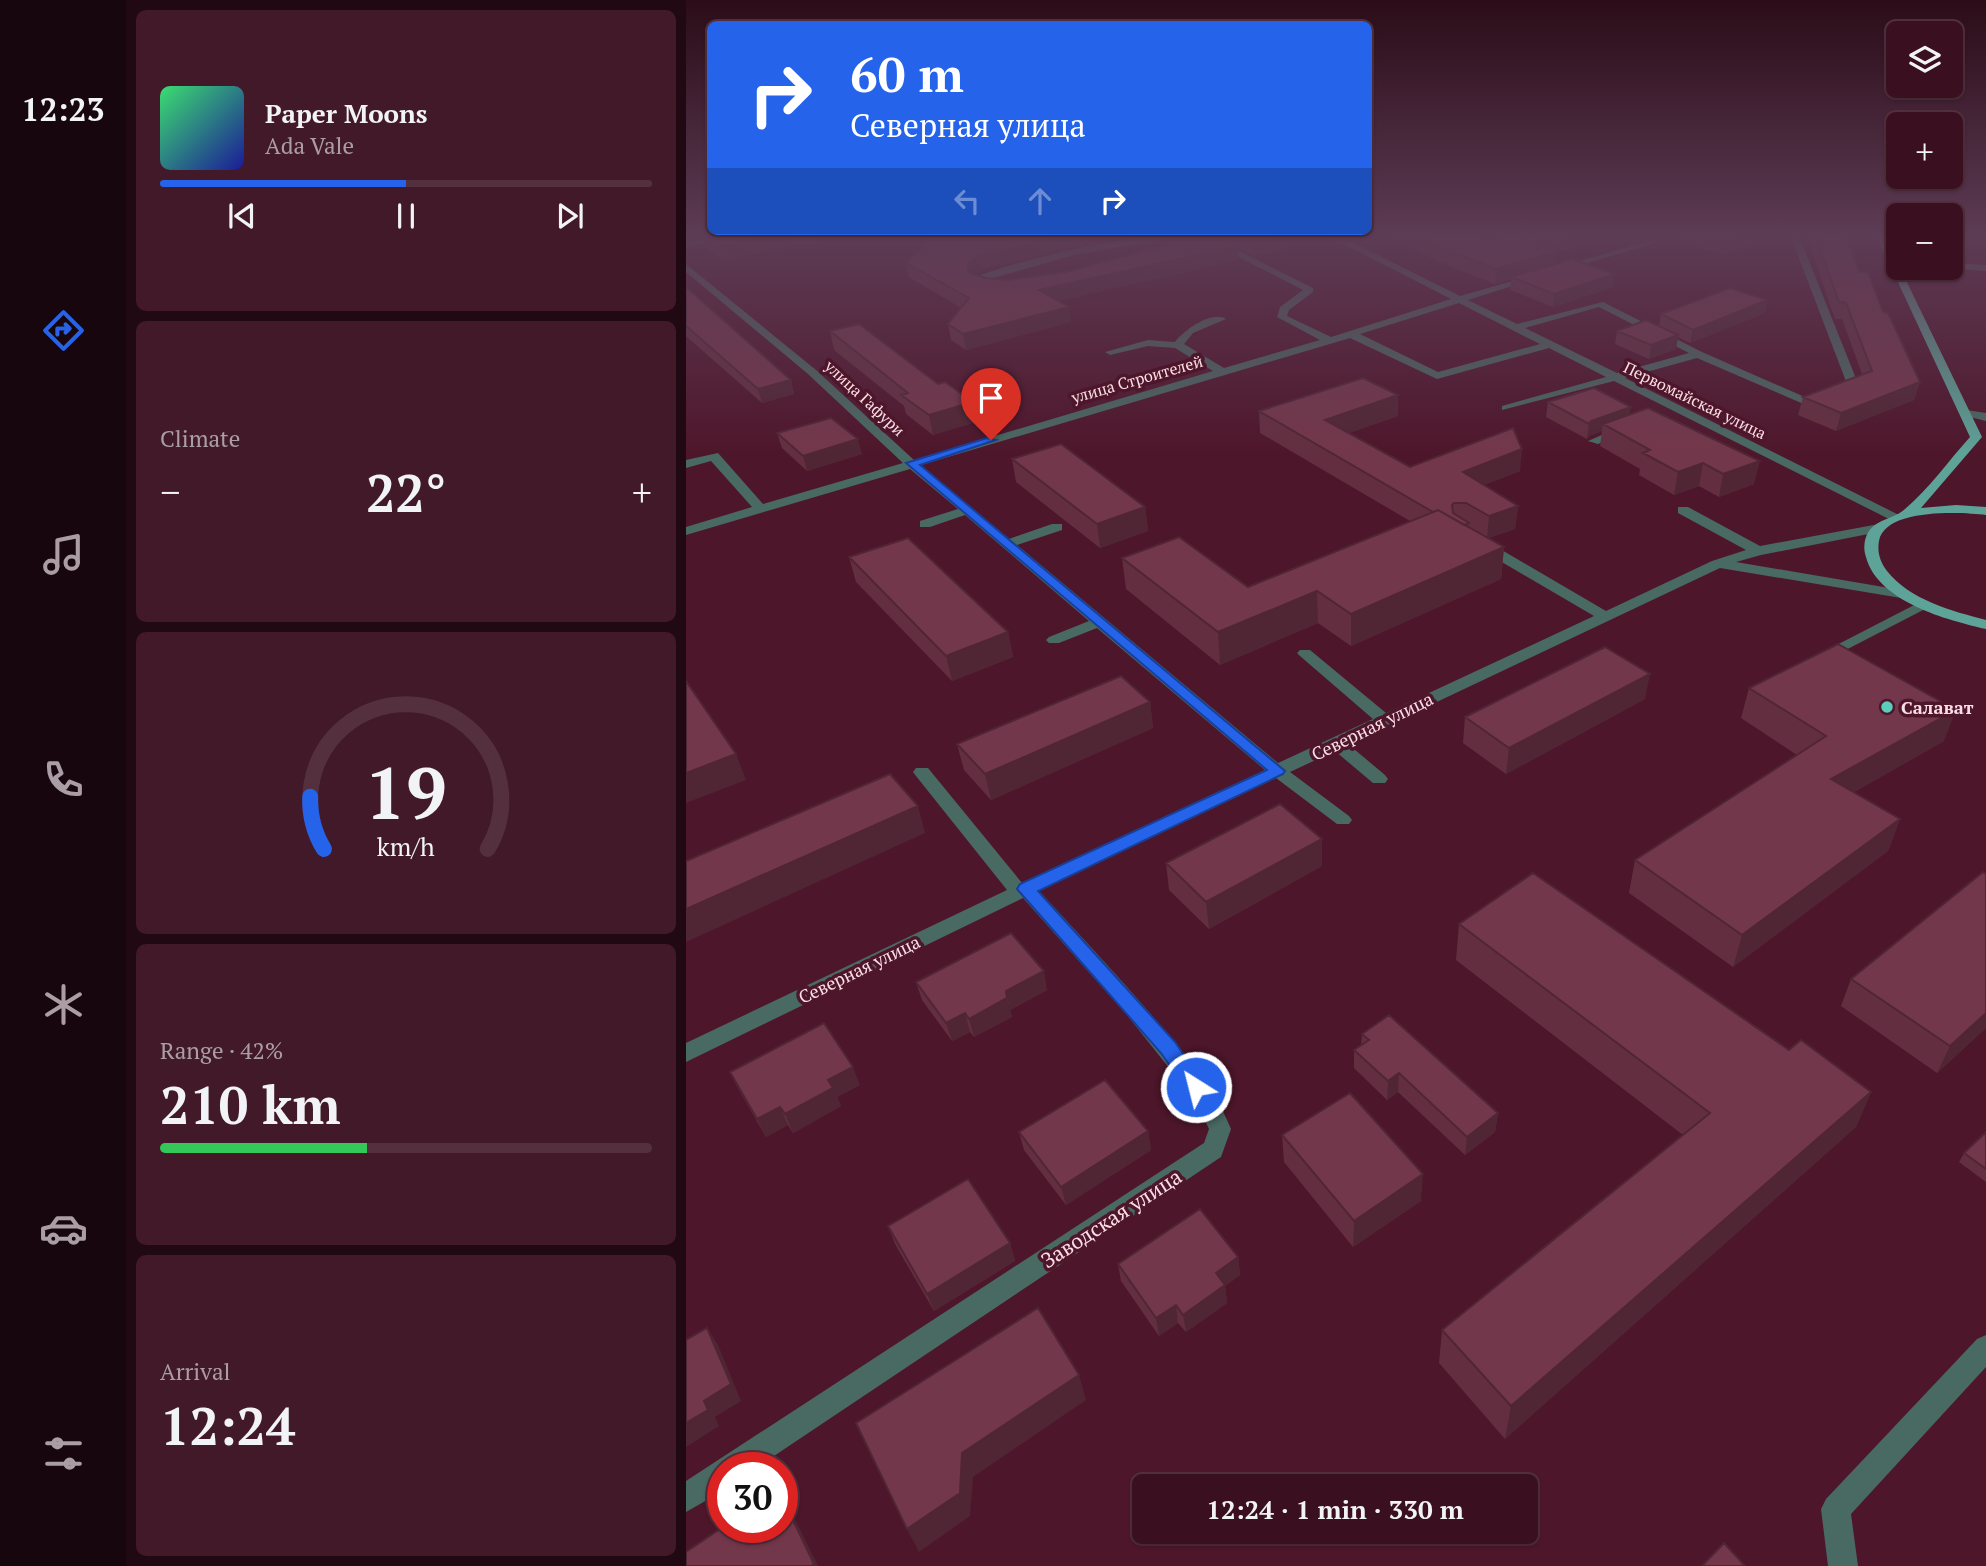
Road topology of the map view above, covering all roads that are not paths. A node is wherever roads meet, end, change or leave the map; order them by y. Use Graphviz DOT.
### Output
graph roads {
  1 [pos="735,308"];
  2 [pos="1285,308"];
  3 [pos="1432,308"];
  4 [pos="1473,308"];
  5 [pos="1585,308"];
  6 [pos="1608,308"];
  7 [pos="1823,308"];
  8 [pos="1917,308"];
  9 [pos="1221,319"];
  10 [pos="1514,328"];
  11 [pos="1351,334"];
  12 [pos="1329,340"];
  13 [pos="1178,345"];
  14 [pos="1548,345"];
  15 [pos="1110,352"];
  16 [pos="1698,354"];
  17 [pos="1222,372"];
  18 [pos="1613,377"];
  19 [pos="1506,408"];
  20 [pos="1679,410"];
  21 [pos="1966,413"];
  22 [pos="1666,414"];
  23 [pos="1986,417"];
  24 [pos="1641,423"];
  25 [pos="1976,437"];
  26 [pos="1594,441"];
  27 [pos="1986,446"];
  28 [pos="912,463"];
  29 [pos="686,464"];
  30 [pos="760,509"];
  31 [pos="968,510"];
  32 [pos="1682,510"];
  33 [pos="1986,511"];
  34 [pos="1902,515"];
  35 [pos="925,524"];
  36 [pos="1057,527"];
  37 [pos="1880,528"];
  38 [pos="686,531"];
  39 [pos="1469,537"];
  40 [pos="1009,543"];
  41 [pos="1758,551"];
  42 [pos="1717,564"];
  43 [pos="1907,595"];
  44 [pos="1924,604"];
  45 [pos="1604,616"];
  46 [pos="1101,621"];
  47 [pos="1986,625"];
  48 [pos="1054,640"];
  49 [pos="1832,652"];
  50 [pos="1305,653"];
  51 [pos="1384,720"];
  52 [pos="1336,743"];
  53 [pos="1278,771"];
  54 [pos="922,772"];
  55 [pos="1379,779"];
  56 [pos="1343,820"];
  57 [pos="1023,890"];
  58 [pos="686,1053"];
  59 [pos="1986,1348"];
  60 [pos="755,1452"];
  61 [pos="707,1484"];
  62 [pos="686,1498"];
  63 [pos="1843,1566"];
  1 -- 28 [label="street, улица Гафури"];
  2 -- 12 [label="street"];
  3 -- 11 [label="street, улица Строителей"];
  4 -- 10 [label="street, Первомайская улица"];
  5 -- 10 [label="street"];
  6 -- 16 [label="street"];
  7 -- 16 [label="street"];
  8 -- 21 [label="main road"];
  9 -- 13 [label="street"];
  10 -- 14 [label="street, Первомайская улица"];
  11 -- 12 [label="street, улица Строителей"];
  11 -- 14 [label="street"];
  12 -- 17 [label="street, улица Строителей"];
  13 -- 15 [label="street"];
  13 -- 17 [label="street"];
  14 -- 18 [label="street, Первомайская улица"];
  16 -- 18 [label="street"];
  17 -- 28 [label="street, улица Строителей"];
  18 -- 19 [label="street"];
  18 -- 20 [label="street, Первомайская улица"];
  20 -- 22 [label="street"];
  20 -- 34 [label="street, Первомайская улица"];
  21 -- 23 [label="street"];
  21 -- 25 [label="main road"];
  24 -- 26 [label="street"];
  25 -- 27 [label="main road"];
  25 -- 34 [label="main road"];
  28 -- 30 [label="street, улица Строителей"];
  28 -- 31 [label="street, улица Гафури"];
  29 -- 30 [label="street"];
  30 -- 38 [label="street, улица Строителей"];
  31 -- 35 [label="street"];
  31 -- 40 [label="street, улица Гафури"];
  32 -- 41 [label="street"];
  33 -- 34 [label="main road"];
  34 -- 37 [label="main road"];
  36 -- 40 [label="street"];
  37 -- 41 [label="street, Северная улица"];
  37 -- 43 [label="main road"];
  39 -- 45 [label="street"];
  40 -- 46 [label="street, улица Гафури"];
  41 -- 42 [label="street, Северная улица"];
  42 -- 43 [label="street"];
  42 -- 45 [label="street, Северная улица"];
  43 -- 44 [label="main road"];
  44 -- 47 [label="main road"];
  44 -- 49 [label="street"];
  45 -- 51 [label="street, Северная улица"];
  46 -- 48 [label="street"];
  46 -- 53 [label="street, улица Гафури"];
  50 -- 51 [label="street"];
  51 -- 52 [label="street, Северная улица"];
  52 -- 53 [label="street, Северная улица"];
  52 -- 55 [label="street"];
  53 -- 56 [label="street, улица Гафури"];
  53 -- 57 [label="street, Северная улица"];
  54 -- 57 [label="street, Заводская улица"];
  57 -- 58 [label="street, Северная улица"];
  57 -- 60 [label="street, Заводская улица"];
  59 -- 63 [label="street"];
  61 -- 62 [label="street"];
}
